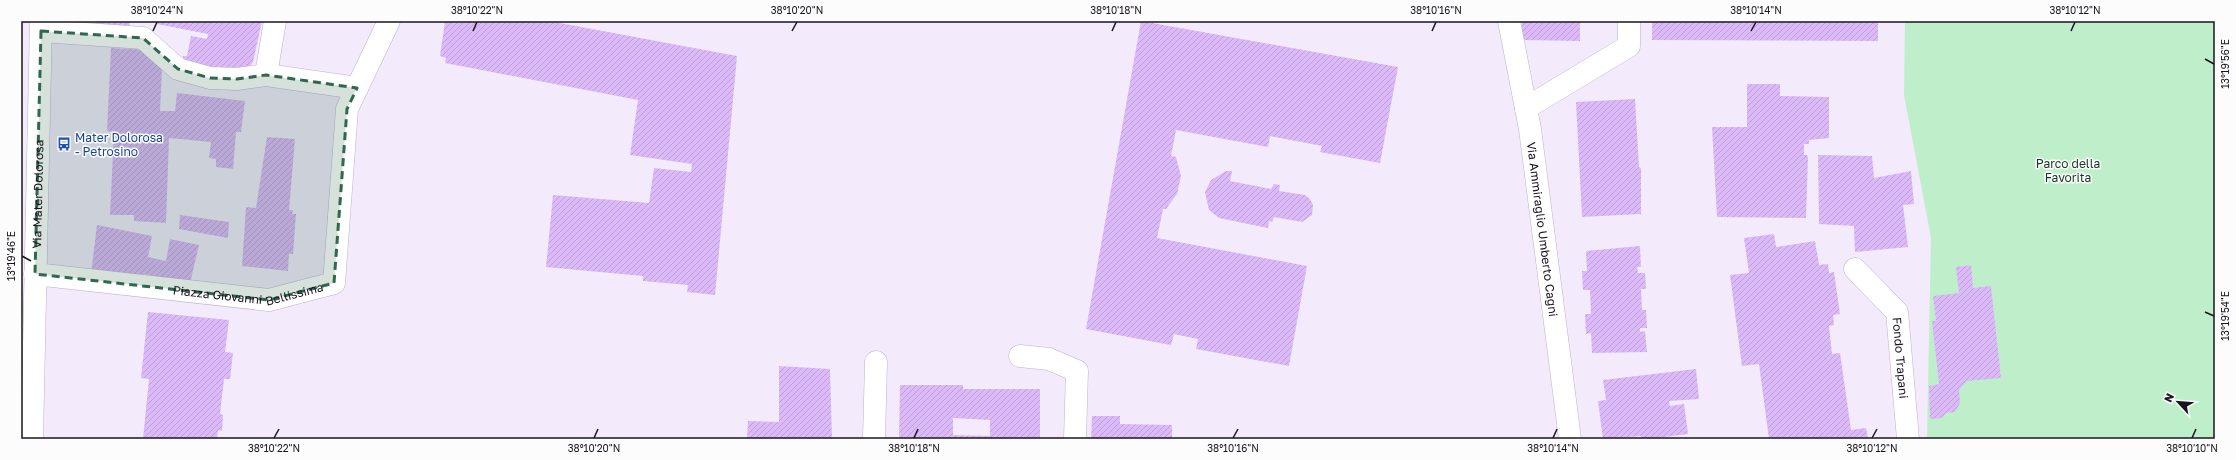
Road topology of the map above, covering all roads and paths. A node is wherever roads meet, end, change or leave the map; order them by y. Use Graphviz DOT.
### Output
graph roads {
  1 [pos="275,21"];
  2 [pos="389,21"];
  3 [pos="1509,21"];
  4 [pos="1629,21"];
  5 [pos="41,26"];
  6 [pos="144,29"];
  7 [pos="266,75"];
  8 [pos="356,88"];
  9 [pos="1526,108"];
  10 [pos="1855,269"];
  11 [pos="35,274"];
  12 [pos="1020,356"];
  13 [pos="876,362"];
  14 [pos="32,439"];
  15 [pos="874,439"];
  16 [pos="1075,439"];
  17 [pos="1570,439"];
  18 [pos="1908,439"];
  1 -- 7 [label="street"];
  2 -- 8 [label="street, Piazza Giovanni Bellissima"];
  3 -- 9 [label="street, Via Ammiraglio Umberto Cagni"];
  4 -- 9 [label="street"];
  5 -- 6 [label="street"];
  5 -- 11 [label="street, Via Mater Dolorosa"];
  6 -- 7 [label="street"];
  7 -- 8 [label="street"];
  8 -- 11 [label="street, Piazza Giovanni Bellissima"];
  9 -- 17 [label="street, Via Ammiraglio Umberto Cagni"];
  10 -- 18 [label="street, Fondo Trapani"];
  11 -- 14 [label="street, Via Mater Dolorosa"];
  12 -- 16 [label="street"];
  13 -- 15 [label="street"];
}
